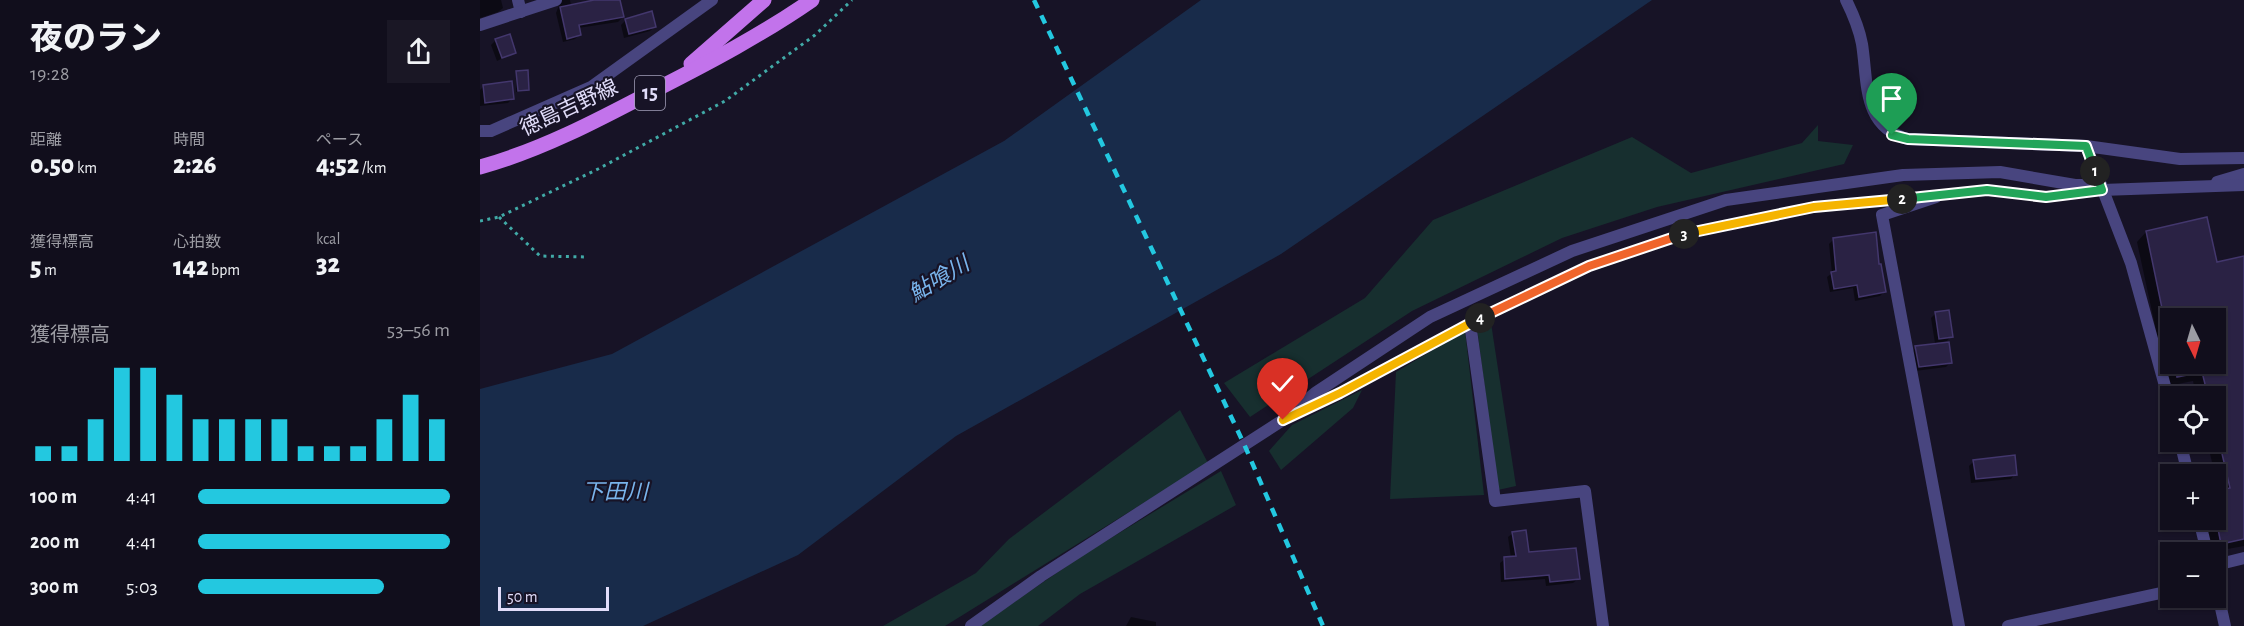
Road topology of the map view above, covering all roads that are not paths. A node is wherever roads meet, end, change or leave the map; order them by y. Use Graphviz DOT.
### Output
graph roads {
  1 [pos="556,0"];
  2 [pos="712,0"];
  3 [pos="764,0"];
  4 [pos="812,0"];
  5 [pos="1846,0"];
  6 [pos="520,6"];
  7 [pos="480,24"];
  8 [pos="673,81"];
  9 [pos="480,132"];
  10 [pos="2086,146"];
  11 [pos="2244,158"];
  12 [pos="480,167"];
  13 [pos="2244,174"];
  14 [pos="2244,185"];
  15 [pos="2102,187"];
  16 [pos="2199,188"];
  17 [pos="1936,197"];
  18 [pos="1470,323"];
  19 [pos="2165,386"];
  20 [pos="2244,558"];
  21 [pos="2226,562"];
  22 [pos="2160,593"];
  23 [pos="2221,608"];
  24 [pos="972,626"];
  25 [pos="1604,626"];
  26 [pos="1959,626"];
  27 [pos="2008,626"];
  28 [pos="2225,626"];
  1 -- 6 [label="street"];
  2 -- 9 [label="street"];
  3 -- 8 [label="main road, 徳島吉野線 / 15"];
  4 -- 8 [label="main road, 徳島吉野線 / 15"];
  5 -- 10 [label="street"];
  6 -- 7 [label="street"];
  8 -- 12 [label="main road, 徳島吉野線 / 15"];
  10 -- 11 [label="street"];
  10 -- 15 [label="street"];
  13 -- 16 [label="street"];
  14 -- 16 [label="street"];
  15 -- 16 [label="street"];
  15 -- 19 [label="street"];
  15 -- 24 [label="street"];
  17 -- 26 [label="street"];
  18 -- 25 [label="street"];
  20 -- 21 [label="street"];
  22 -- 27 [label="street"];
  23 -- 28 [label="street"];
}
